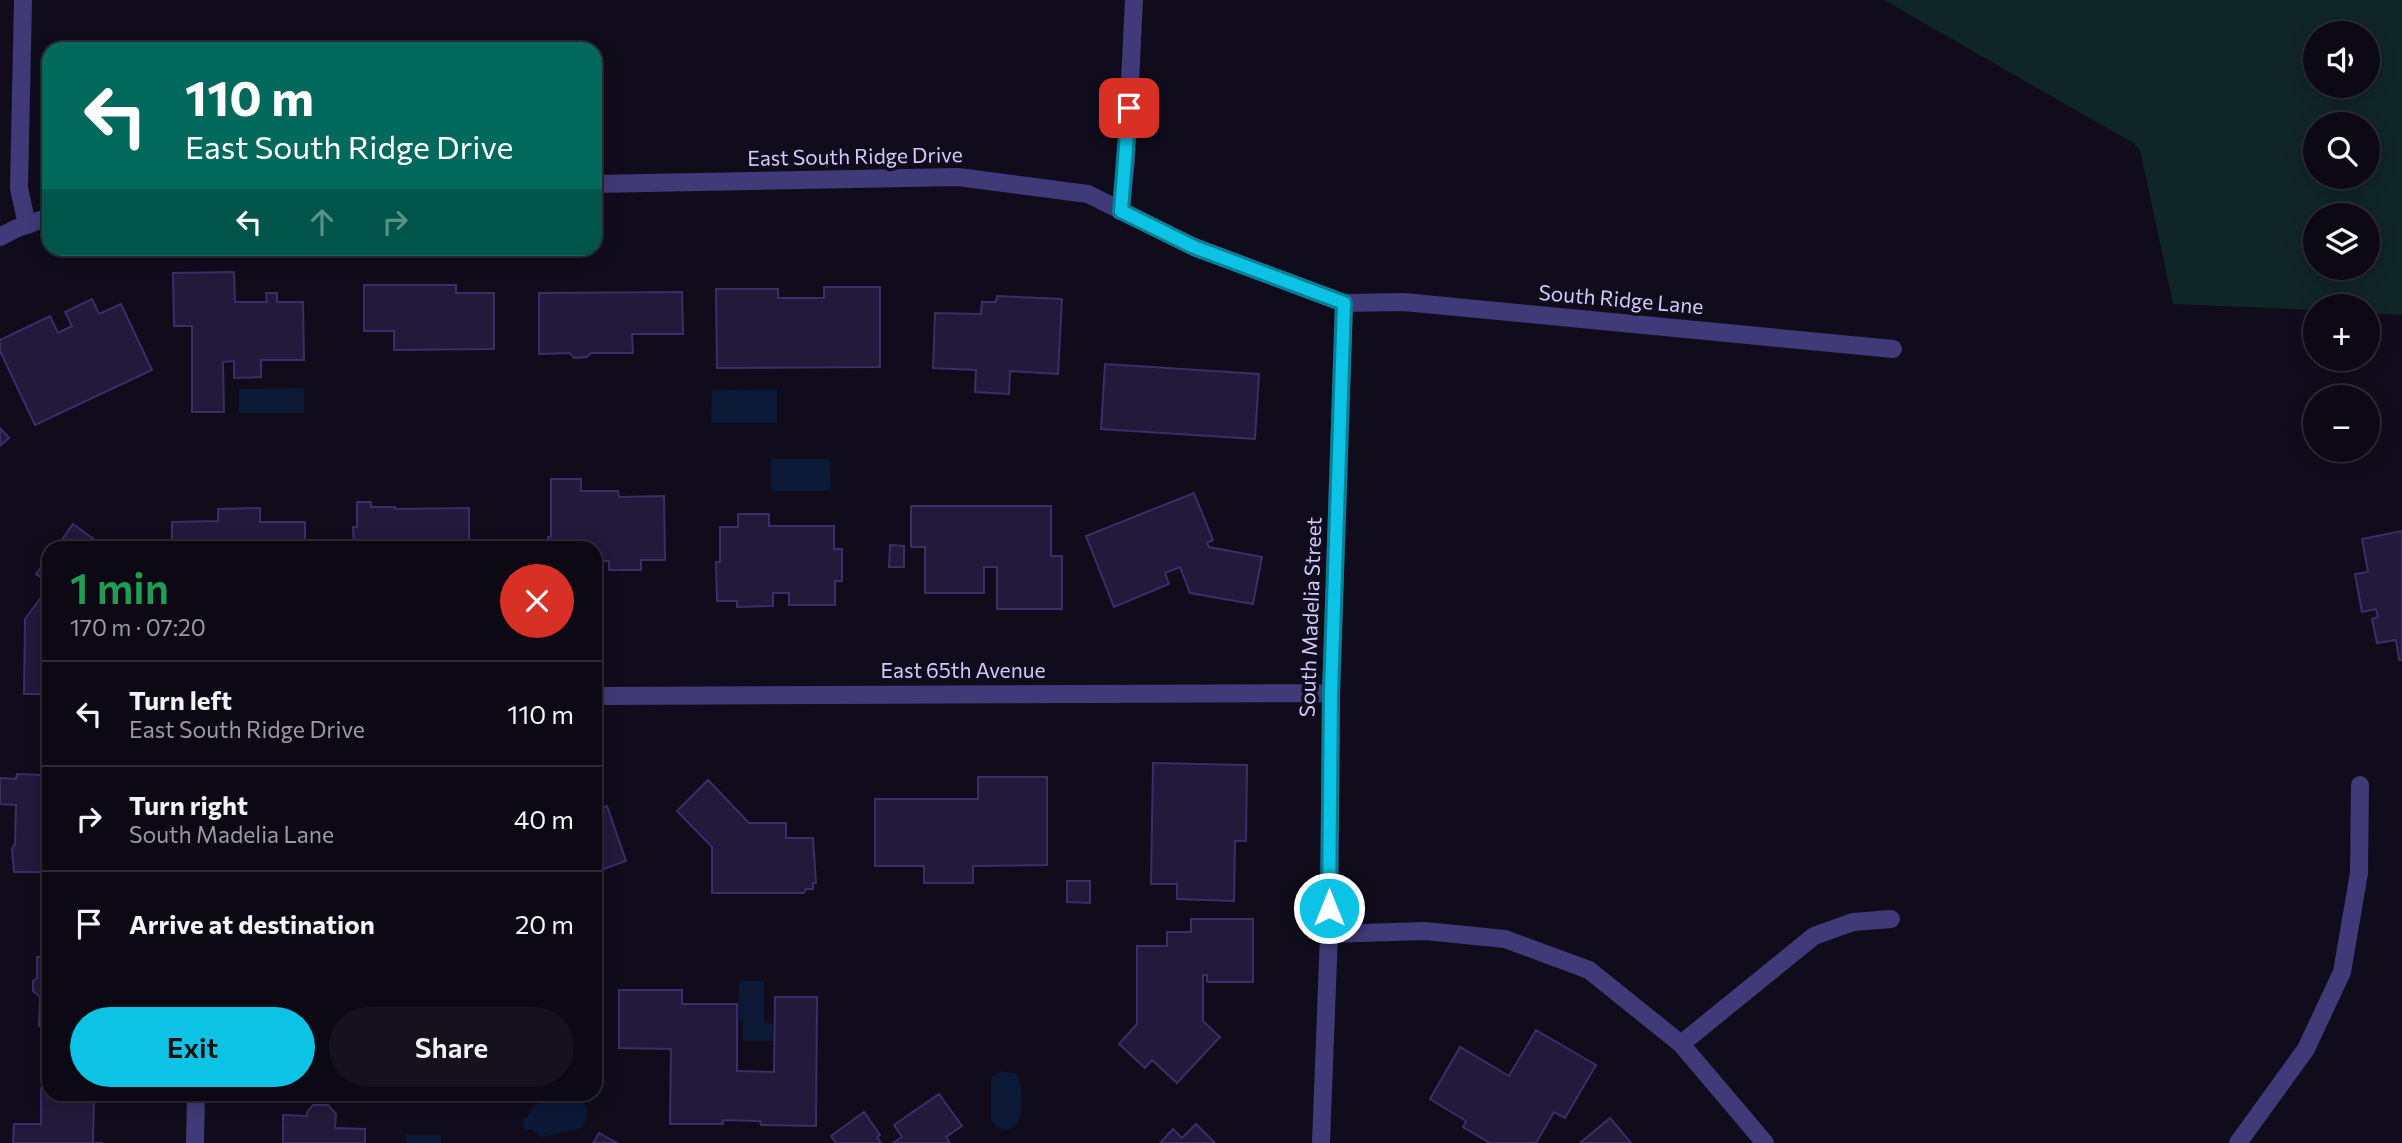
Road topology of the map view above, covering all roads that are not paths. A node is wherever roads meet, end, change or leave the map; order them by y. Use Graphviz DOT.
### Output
graph roads {
  1 [pos="23,0"];
  2 [pos="1134,0"];
  3 [pos="602,184"];
  4 [pos="1121,211"];
  5 [pos="42,220"];
  6 [pos="27,225"];
  7 [pos="0,237"];
  8 [pos="1344,303"];
  9 [pos="1893,349"];
  10 [pos="1331,693"];
  11 [pos="602,696"];
  12 [pos="2360,785"];
  13 [pos="1891,919"];
  14 [pos="1329,934"];
  15 [pos="1681,1044"];
  16 [pos="196,1101"];
  17 [pos="195,1143"];
  18 [pos="1321,1143"];
  19 [pos="1765,1143"];
  20 [pos="2238,1143"];
  1 -- 6 [label="street"];
  2 -- 4 [label="street"];
  3 -- 4 [label="street, East South Ridge Drive"];
  4 -- 8 [label="street, East South Ridge Drive"];
  5 -- 6 [label="street"];
  6 -- 7 [label="street"];
  8 -- 9 [label="street, South Ridge Lane"];
  8 -- 10 [label="street, South Madelia Street"];
  10 -- 11 [label="street, East 65th Avenue"];
  10 -- 14 [label="street, South Madelia Street"];
  12 -- 20 [label="street"];
  13 -- 15 [label="street"];
  14 -- 15 [label="street"];
  14 -- 18 [label="street, South Madelia Street"];
  15 -- 19 [label="street"];
  16 -- 17 [label="street"];
}
